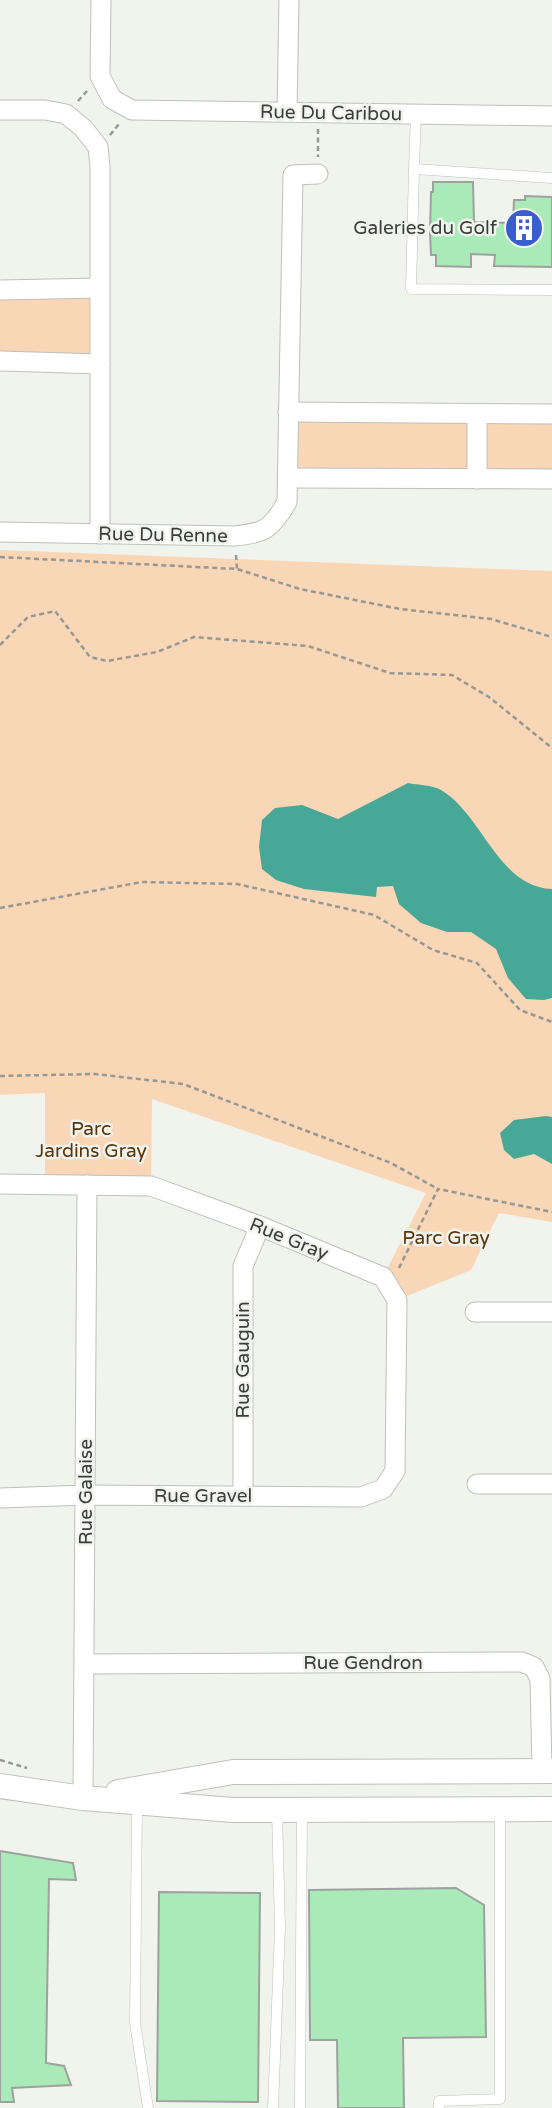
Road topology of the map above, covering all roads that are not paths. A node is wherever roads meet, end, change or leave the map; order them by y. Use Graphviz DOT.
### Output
graph roads {
  1 [pos="101,0"];
  2 [pos="289,0"];
  3 [pos="0,110"];
  4 [pos="287,112"];
  5 [pos="416,114"];
  6 [pos="552,116"];
  7 [pos="415,169"];
  8 [pos="318,174"];
  9 [pos="552,178"];
  10 [pos="100,288"];
  11 [pos="0,290"];
  12 [pos="552,290"];
  13 [pos="0,361"];
  14 [pos="100,364"];
  15 [pos="288,412"];
  16 [pos="477,414"];
  17 [pos="552,414"];
  18 [pos="288,478"];
  19 [pos="477,479"];
  20 [pos="552,479"];
  21 [pos="0,532"];
  22 [pos="100,534"];
  23 [pos="0,1184"];
  24 [pos="87,1185"];
  25 [pos="260,1226"];
  26 [pos="475,1312"];
  27 [pos="552,1312"];
  28 [pos="395,1471"];
  29 [pos="477,1484"];
  30 [pos="552,1484"];
  31 [pos="86,1496"];
  32 [pos="243,1496"];
  33 [pos="0,1497"];
  34 [pos="85,1664"];
  35 [pos="547,1771"];
  36 [pos="290,1772"];
  37 [pos="0,1786"];
  38 [pos="83,1798"];
  39 [pos="137,1802"];
  40 [pos="500,1809"];
  41 [pos="552,1809"];
  42 [pos="291,1810"];
  43 [pos="148,2108"];
  44 [pos="273,2108"];
  45 [pos="300,2108"];
  46 [pos="439,2108"];
  1 -- 4 [label="street, Rue Du Caribou"];
  2 -- 4 [label="street"];
  3 -- 10 [label="street"];
  4 -- 5 [label="street, Rue Du Caribou"];
  5 -- 6 [label="street, Rue Du Caribou"];
  5 -- 7 [label="lane"];
  7 -- 9 [label="lane"];
  7 -- 12 [label="lane"];
  8 -- 15 [label="street, Rue Du Renne"];
  10 -- 11 [label="street"];
  10 -- 14 [label="street"];
  13 -- 14 [label="street"];
  14 -- 22 [label="street"];
  15 -- 16 [label="street"];
  15 -- 18 [label="street, Rue Du Renne"];
  16 -- 17 [label="street"];
  16 -- 19 [label="street"];
  18 -- 19 [label="street"];
  18 -- 22 [label="street, Rue Du Renne"];
  19 -- 20 [label="street"];
  21 -- 22 [label="street, Rue Du Renne"];
  23 -- 24 [label="street, Rue Gray"];
  24 -- 25 [label="street, Rue Gray"];
  24 -- 31 [label="street, Rue Galaise"];
  25 -- 28 [label="street, Rue Gray"];
  25 -- 32 [label="street, Rue Gauguin"];
  26 -- 27 [label="street"];
  28 -- 32 [label="street, Rue Gravel"];
  29 -- 30 [label="street"];
  31 -- 32 [label="street, Rue Gravel"];
  31 -- 33 [label="street, Rue Gravel"];
  31 -- 34 [label="street, Rue Galaise"];
  34 -- 35 [label="street, Rue Gendron"];
  34 -- 38 [label="street, Rue Galaise"];
  35 -- 36 [label="street"];
  36 -- 38 [label="street"];
  36 -- 42 [label="street"];
  37 -- 38 [label="street"];
  38 -- 39 [label="street"];
  39 -- 42 [label="street"];
  39 -- 43 [label="lane"];
  40 -- 41 [label="street"];
  40 -- 42 [label="street"];
  40 -- 46 [label="lane"];
  42 -- 44 [label="lane"];
  42 -- 45 [label="lane"];
}
